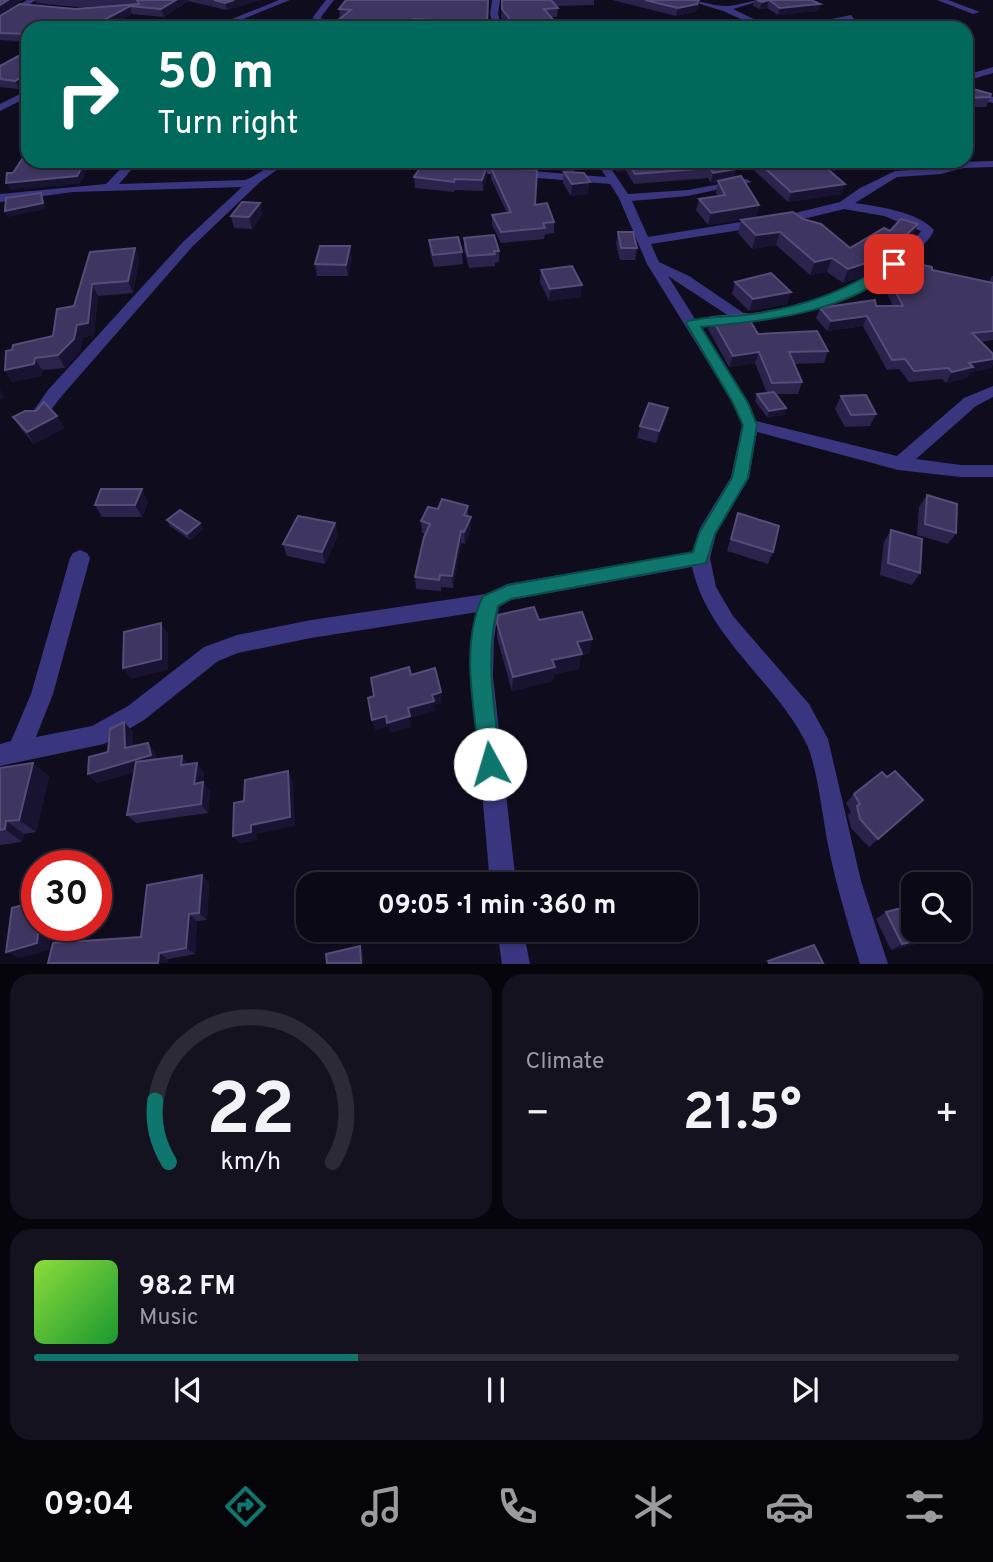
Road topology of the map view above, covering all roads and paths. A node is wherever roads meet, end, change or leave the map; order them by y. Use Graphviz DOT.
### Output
graph roads {
  1 [pos="32,0"];
  2 [pos="286,0"];
  3 [pos="330,0"];
  4 [pos="496,0"];
  5 [pos="691,0"];
  6 [pos="759,0"];
  7 [pos="941,0"];
  8 [pos="0,6"];
  9 [pos="22,7"];
  10 [pos="40,9"];
  11 [pos="726,9"];
  12 [pos="976,12"];
  13 [pos="851,17"];
  14 [pos="0,20"];
  15 [pos="232,21"];
  16 [pos="318,21"];
  17 [pos="496,21"];
  18 [pos="753,21"];
  19 [pos="829,21"];
  20 [pos="993,70"];
  21 [pos="973,76"];
  22 [pos="973,94"];
  23 [pos="21,97"];
  24 [pos="993,100"];
  25 [pos="0,108"];
  26 [pos="973,163"];
  27 [pos="993,163"];
  28 [pos="128,168"];
  29 [pos="274,168"];
  30 [pos="432,168"];
  31 [pos="606,168"];
  32 [pos="949,168"];
  33 [pos="255,181"];
  34 [pos="746,182"];
  35 [pos="110,187"];
  36 [pos="620,189"];
  37 [pos="0,198"];
  38 [pos="844,205"];
  39 [pos="791,218"];
  40 [pos="812,228"];
  41 [pos="644,241"];
  42 [pos="654,264"];
  43 [pos="743,319"];
  44 [pos="692,323"];
  45 [pos="993,391"];
  46 [pos="37,417"];
  47 [pos="750,425"];
  48 [pos="898,464"];
  49 [pos="993,471"];
  50 [pos="80,558"];
  51 [pos="700,558"];
  52 [pos="490,602"];
  53 [pos="10,753"];
  54 [pos="501,872"];
  55 [pos="512,942"];
  56 [pos="516,964"];
  57 [pos="874,964"];
  1 -- 9 [label="street"];
  2 -- 15 [label="street"];
  3 -- 16 [label="street"];
  4 -- 17 [label="street"];
  5 -- 11 [label="street"];
  6 -- 11 [label="street"];
  7 -- 12 [label="street"];
  8 -- 9 [label="street"];
  9 -- 10 [label="street"];
  9 -- 14 [label="street"];
  11 -- 18 [label="street"];
  13 -- 19 [label="street"];
  20 -- 21 [label="street"];
  22 -- 24 [label="street"];
  23 -- 25 [label="street"];
  26 -- 27 [label="street"];
  28 -- 35 [label="street"];
  29 -- 33 [label="street"];
  30 -- 36 [label="street"];
  31 -- 36 [label="street"];
  32 -- 38 [label="street"];
  33 -- 35 [label="street"];
  33 -- 46 [label="street"];
  34 -- 36 [label="street"];
  35 -- 37 [label="street"];
  36 -- 41 [label="street"];
  38 -- 39 [label="street"];
  38 -- 43 [label="street"];
  39 -- 40 [label="street"];
  39 -- 41 [label="street"];
  41 -- 42 [label="street"];
  42 -- 43 [label="street"];
  42 -- 44 [label="street"];
  43 -- 44 [label="street"];
  44 -- 47 [label="street"];
  45 -- 48 [label="street"];
  47 -- 48 [label="street"];
  47 -- 51 [label="street"];
  48 -- 49 [label="street"];
  50 -- 53 [label="street"];
  51 -- 52 [label="street"];
  51 -- 57 [label="street"];
  52 -- 53 [label="street"];
  52 -- 54 [label="street"];
  55 -- 56 [label="street"];
}
